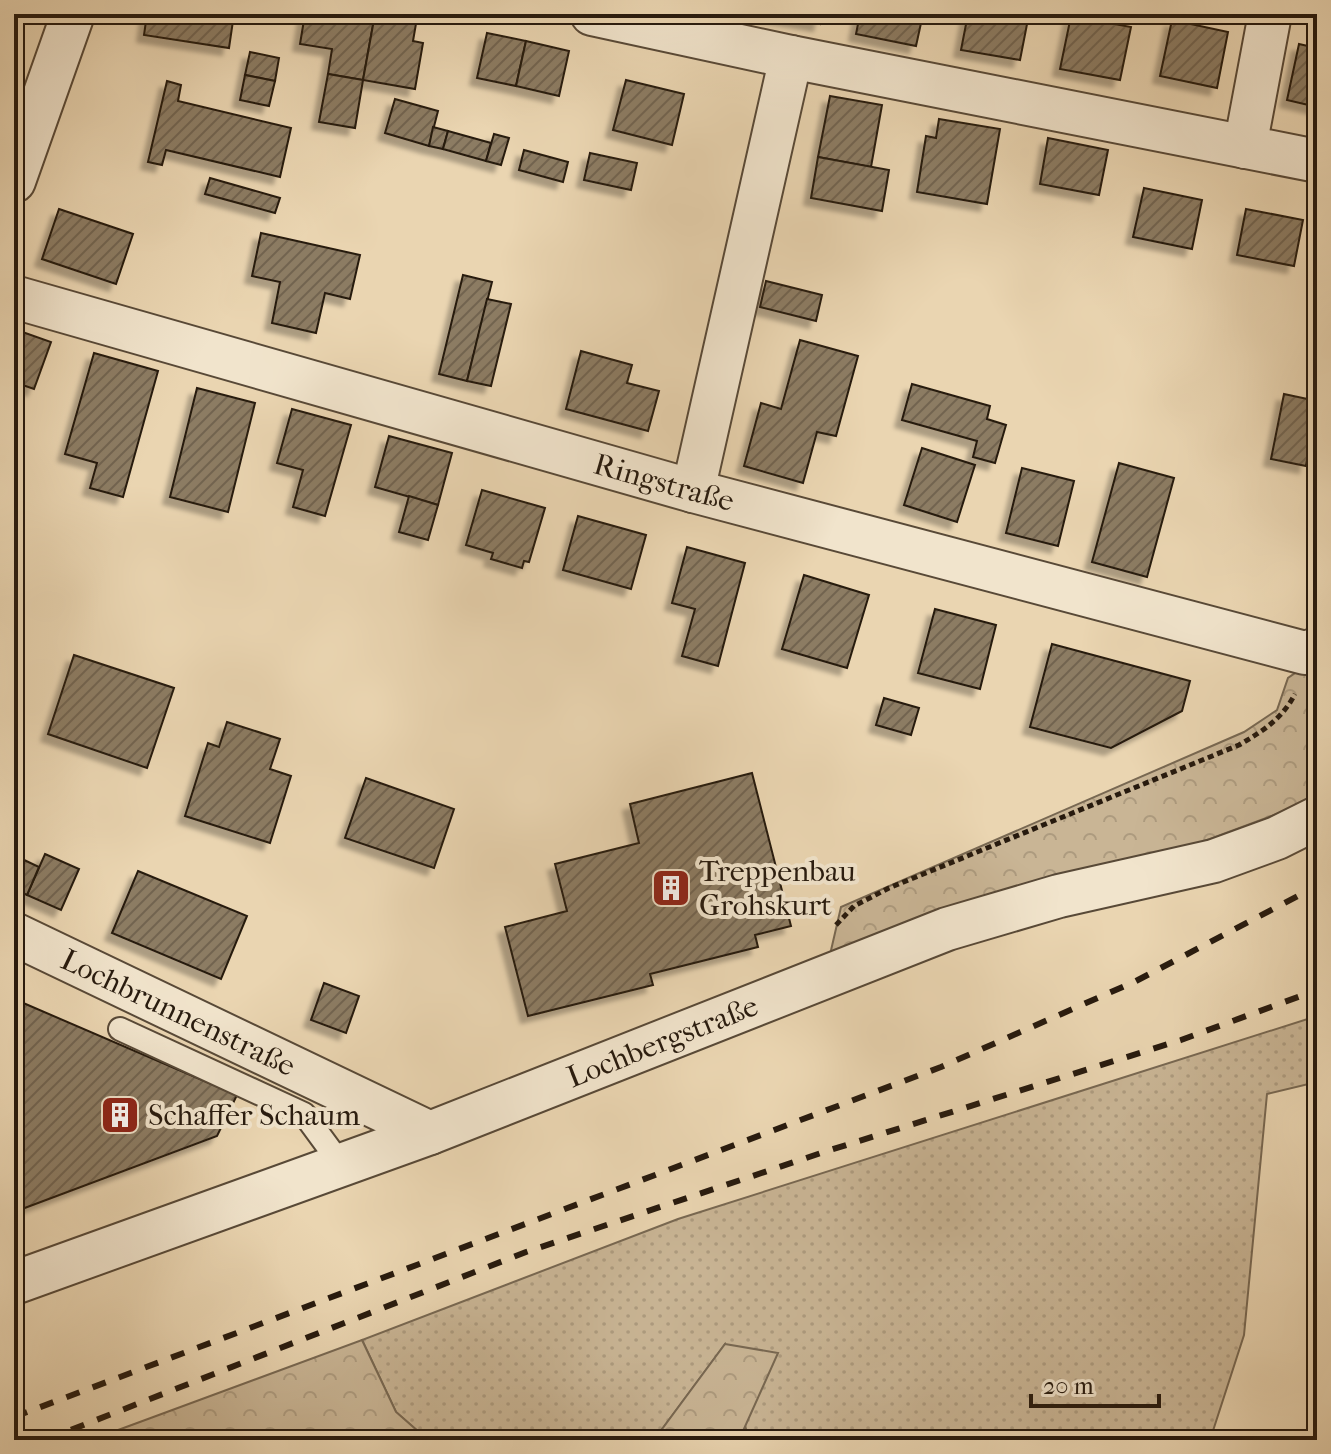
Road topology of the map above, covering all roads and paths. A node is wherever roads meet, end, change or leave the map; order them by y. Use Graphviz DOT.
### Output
graph roads {
  1 [pos="73,14"];
  2 [pos="592,14"];
  3 [pos="1270,14"];
  4 [pos="791,57"];
  5 [pos="1245,147"];
  6 [pos="1317,161"];
  7 [pos="14,181"];
  8 [pos="14,297"];
  9 [pos="693,491"];
  10 [pos="1311,651"];
  11 [pos="1317,818"];
  12 [pos="14,934"];
  13 [pos="808,983"];
  14 [pos="120,1029"];
  15 [pos="430,1133"];
  16 [pos="340,1163"];
  17 [pos="14,1283"];
  1 -- 7 [label="street"];
  2 -- 4 [label="street"];
  3 -- 5 [label="street"];
  4 -- 5 [label="street"];
  4 -- 9 [label="street"];
  5 -- 6 [label="street"];
  8 -- 9 [label="street, Ringstraße"];
  9 -- 10 [label="street, Ringstraße"];
  10 -- 13 [label="path"];
  11 -- 13 [label="street, Lochbergstraße"];
  12 -- 15 [label="street, Lochbrunnenstraße"];
  13 -- 15 [label="street, Lochbergstraße"];
  14 -- 16 [label="lane"];
  15 -- 16 [label="street, Lochbergstraße"];
  16 -- 17 [label="street, Lochbergstraße"];
}
